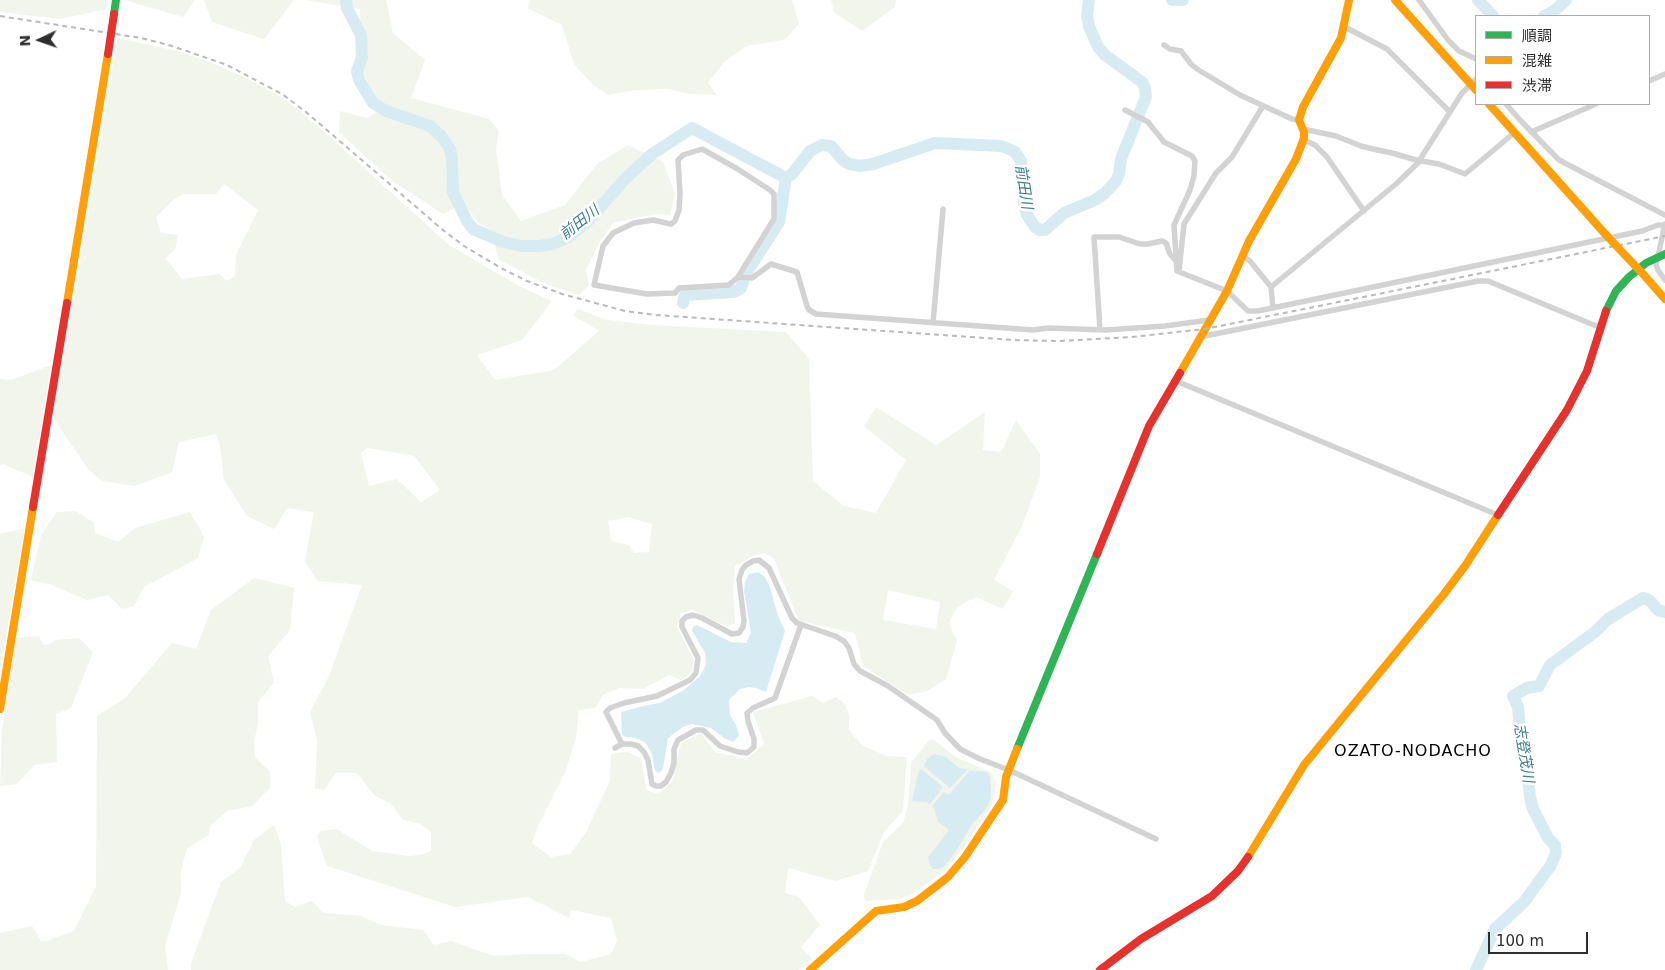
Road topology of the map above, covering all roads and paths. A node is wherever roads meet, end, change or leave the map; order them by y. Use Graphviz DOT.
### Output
graph roads {
  1 [pos="116,0"];
  2 [pos="1349,0"];
  3 [pos="1395,0"];
  4 [pos="1419,0"];
  5 [pos="1345,27"];
  6 [pos="1164,46"];
  7 [pos="1475,59"];
  8 [pos="1665,74"];
  9 [pos="1650,81"];
  10 [pos="1475,85"];
  11 [pos="1490,105"];
  12 [pos="1507,105"];
  13 [pos="1594,105"];
  14 [pos="1262,106"];
  15 [pos="1128,112"];
  16 [pos="1450,112"];
  17 [pos="1299,120"];
  18 [pos="1303,129"];
  19 [pos="1531,132"];
  20 [pos="1514,133"];
  21 [pos="1304,140"];
  22 [pos="1420,161"];
  23 [pos="942,209"];
  24 [pos="1364,211"];
  25 [pos="1665,215"];
  26 [pos="1665,225"];
  27 [pos="1661,255"];
  28 [pos="1243,256"];
  29 [pos="1176,261"];
  30 [pos="1179,272"];
  31 [pos="742,278"];
  32 [pos="1665,280"];
  33 [pos="1271,287"];
  34 [pos="1227,291"];
  35 [pos="1665,299"];
  36 [pos="1273,308"];
  37 [pos="1209,320"];
  38 [pos="933,323"];
  39 [pos="1601,328"];
  40 [pos="1100,330"];
  41 [pos="1200,337"];
  42 [pos="1176,381"];
  43 [pos="1498,515"];
  44 [pos="801,624"];
  45 [pos="0,709"];
  46 [pos="622,744"];
  47 [pos="615,748"];
  48 [pos="1009,770"];
  49 [pos="1156,839"];
  50 [pos="810,970"];
  51 [pos="1100,970"];
  1 -- 45 [label="street, bridge"];
  2 -- 5 [label="street"];
  3 -- 10 [label="street"];
  4 -- 7 [label="street"];
  5 -- 16 [label="street"];
  5 -- 17 [label="street"];
  6 -- 14 [label="street"];
  8 -- 9 [label="street"];
  10 -- 16 [label="street"];
  11 -- 20 [label="street"];
  12 -- 19 [label="street"];
  13 -- 19 [label="street"];
  14 -- 17 [label="street"];
  14 -- 30 [label="street"];
  15 -- 29 [label="street"];
  16 -- 22 [label="street"];
  17 -- 18 [label="street"];
  18 -- 21 [label="street"];
  18 -- 22 [label="street"];
  19 -- 25 [label="street"];
  20 -- 22 [label="street"];
  20 -- 35 [label="street, bridge"];
  21 -- 24 [label="street"];
  21 -- 28 [label="street"];
  22 -- 24 [label="street"];
  23 -- 38 [label="street"];
  24 -- 33 [label="street"];
  26 -- 27 [label="street"];
  26 -- 36 [label="street"];
  27 -- 32 [label="street"];
  27 -- 39 [label="street"];
  28 -- 33 [label="street"];
  28 -- 34 [label="street"];
  29 -- 30 [label="street"];
  29 -- 40 [label="street"];
  30 -- 34 [label="street"];
  31 -- 31 [label="street"];
  31 -- 38 [label="street"];
  33 -- 36 [label="street"];
  34 -- 36 [label="street"];
  34 -- 37 [label="street"];
  37 -- 40 [label="street"];
  37 -- 41 [label="street"];
  38 -- 40 [label="street"];
  39 -- 41 [label="street"];
  39 -- 43 [label="street"];
  41 -- 42 [label="street"];
  42 -- 43 [label="street"];
  42 -- 48 [label="street"];
  43 -- 51 [label="street"];
  44 -- 46 [label="street"];
  44 -- 46 [label="street"];
  44 -- 48 [label="street"];
  46 -- 47 [label="street"];
  48 -- 49 [label="street"];
  48 -- 50 [label="street"];
}
